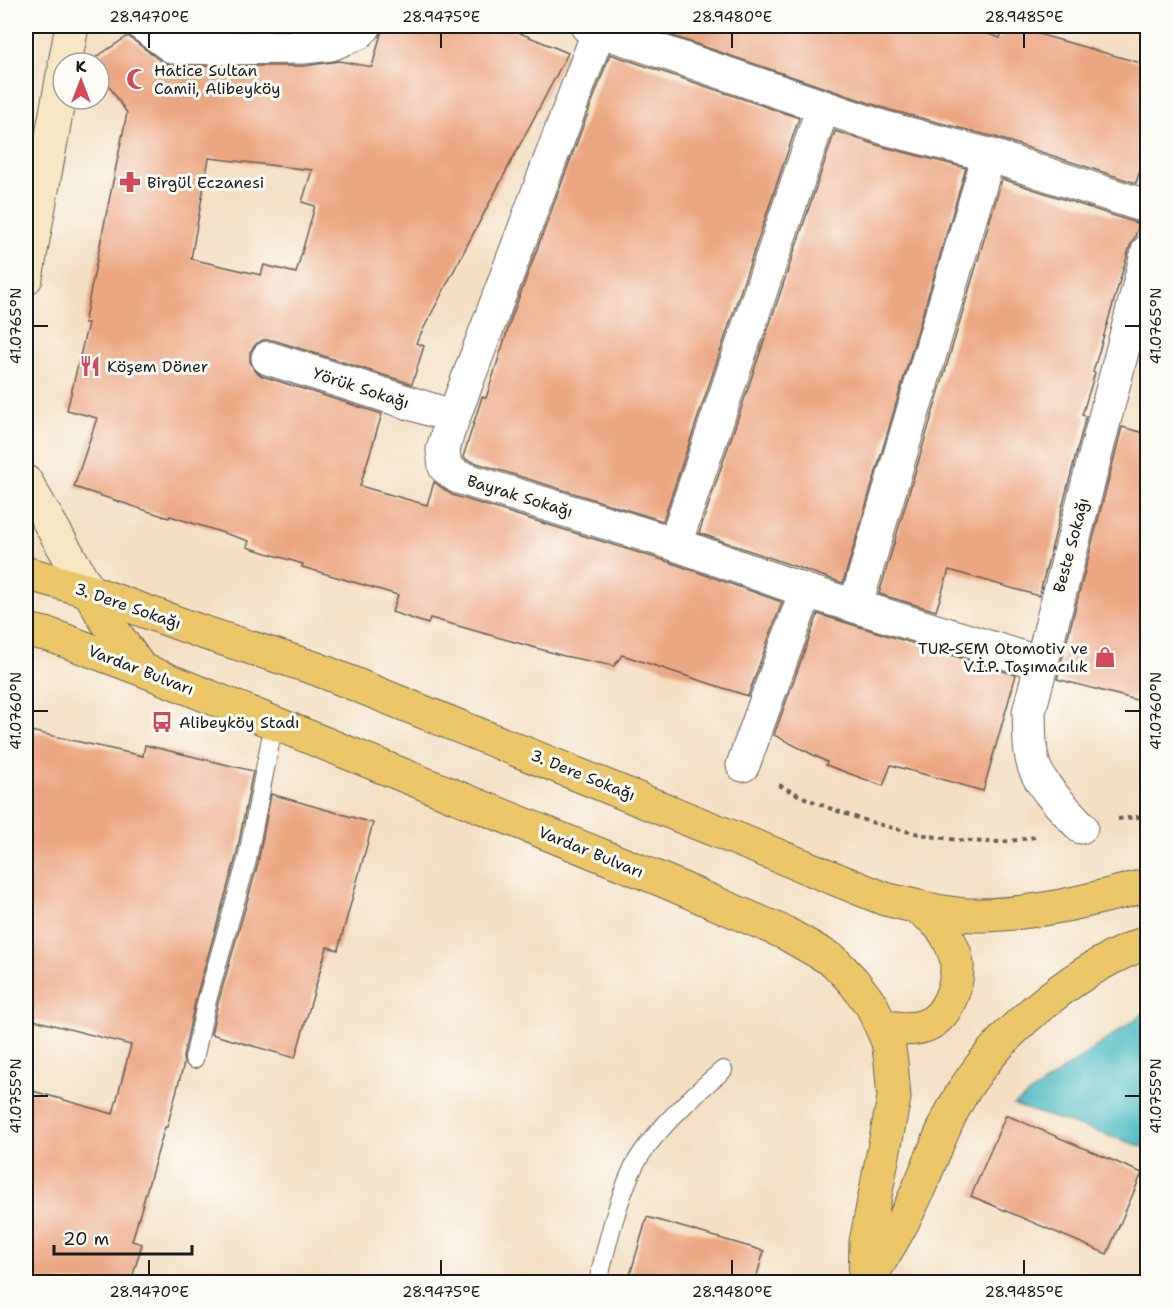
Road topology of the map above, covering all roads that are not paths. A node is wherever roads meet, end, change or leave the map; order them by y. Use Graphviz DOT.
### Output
graph roads {
  1 [pos="72,26"];
  2 [pos="144,26"];
  3 [pos="365,26"];
  4 [pos="593,28"];
  5 [pos="67,51"];
  6 [pos="823,107"];
  7 [pos="56,111"];
  8 [pos="989,155"];
  9 [pos="1148,207"];
  10 [pos="1148,251"];
  11 [pos="26,278"];
  12 [pos="1139,316"];
  13 [pos="268,358"];
  14 [pos="454,417"];
  15 [pos="26,482"];
  16 [pos="675,544"];
  17 [pos="26,573"];
  18 [pos="89,591"];
  19 [pos="806,591"];
  20 [pos="856,604"];
  21 [pos="26,630"];
  22 [pos="1041,663"];
  23 [pos="141,669"];
  24 [pos="274,723"];
  25 [pos="743,765"];
  26 [pos="1081,827"];
  27 [pos="1148,885"];
  28 [pos="915,906"];
  29 [pos="1148,942"];
  30 [pos="882,1026"];
  31 [pos="194,1059"];
  32 [pos="723,1070"];
  33 [pos="598,1282"];
  34 [pos="866,1282"];
  1 -- 5 [label="main road"];
  2 -- 3 [label="street"];
  4 -- 6 [label="street"];
  4 -- 14 [label="street, Bayrak Sokağı"];
  6 -- 8 [label="street"];
  6 -- 16 [label="street"];
  7 -- 11 [label="main road"];
  8 -- 9 [label="street"];
  8 -- 20 [label="street"];
  10 -- 12 [label="street, Beste Sokağı"];
  12 -- 22 [label="street, Beste Sokağı"];
  13 -- 14 [label="street, Yörük Sokağı"];
  14 -- 16 [label="street, Bayrak Sokağı"];
  15 -- 18 [label="main road"];
  16 -- 19 [label="street, Bayrak Sokağı"];
  17 -- 18 [label="main road, 3. Dere Sokağı"];
  18 -- 23 [label="main road"];
  18 -- 28 [label="main road, 3. Dere Sokağı"];
  19 -- 20 [label="street, Bayrak Sokağı"];
  19 -- 25 [label="street"];
  20 -- 22 [label="street, Bayrak Sokağı"];
  21 -- 23 [label="main road, Vardar Bulvarı"];
  22 -- 26 [label="street, Beste Sokağı"];
  23 -- 24 [label="main road, Vardar Bulvarı"];
  24 -- 30 [label="main road, Vardar Bulvarı"];
  24 -- 31 [label="lane"];
  27 -- 28 [label="main road, 3. Dere Sokağı"];
  28 -- 30 [label="main road"];
  29 -- 34 [label="main road"];
  30 -- 34 [label="main road, Vardar Bulvarı"];
  32 -- 33 [label="lane"];
}
